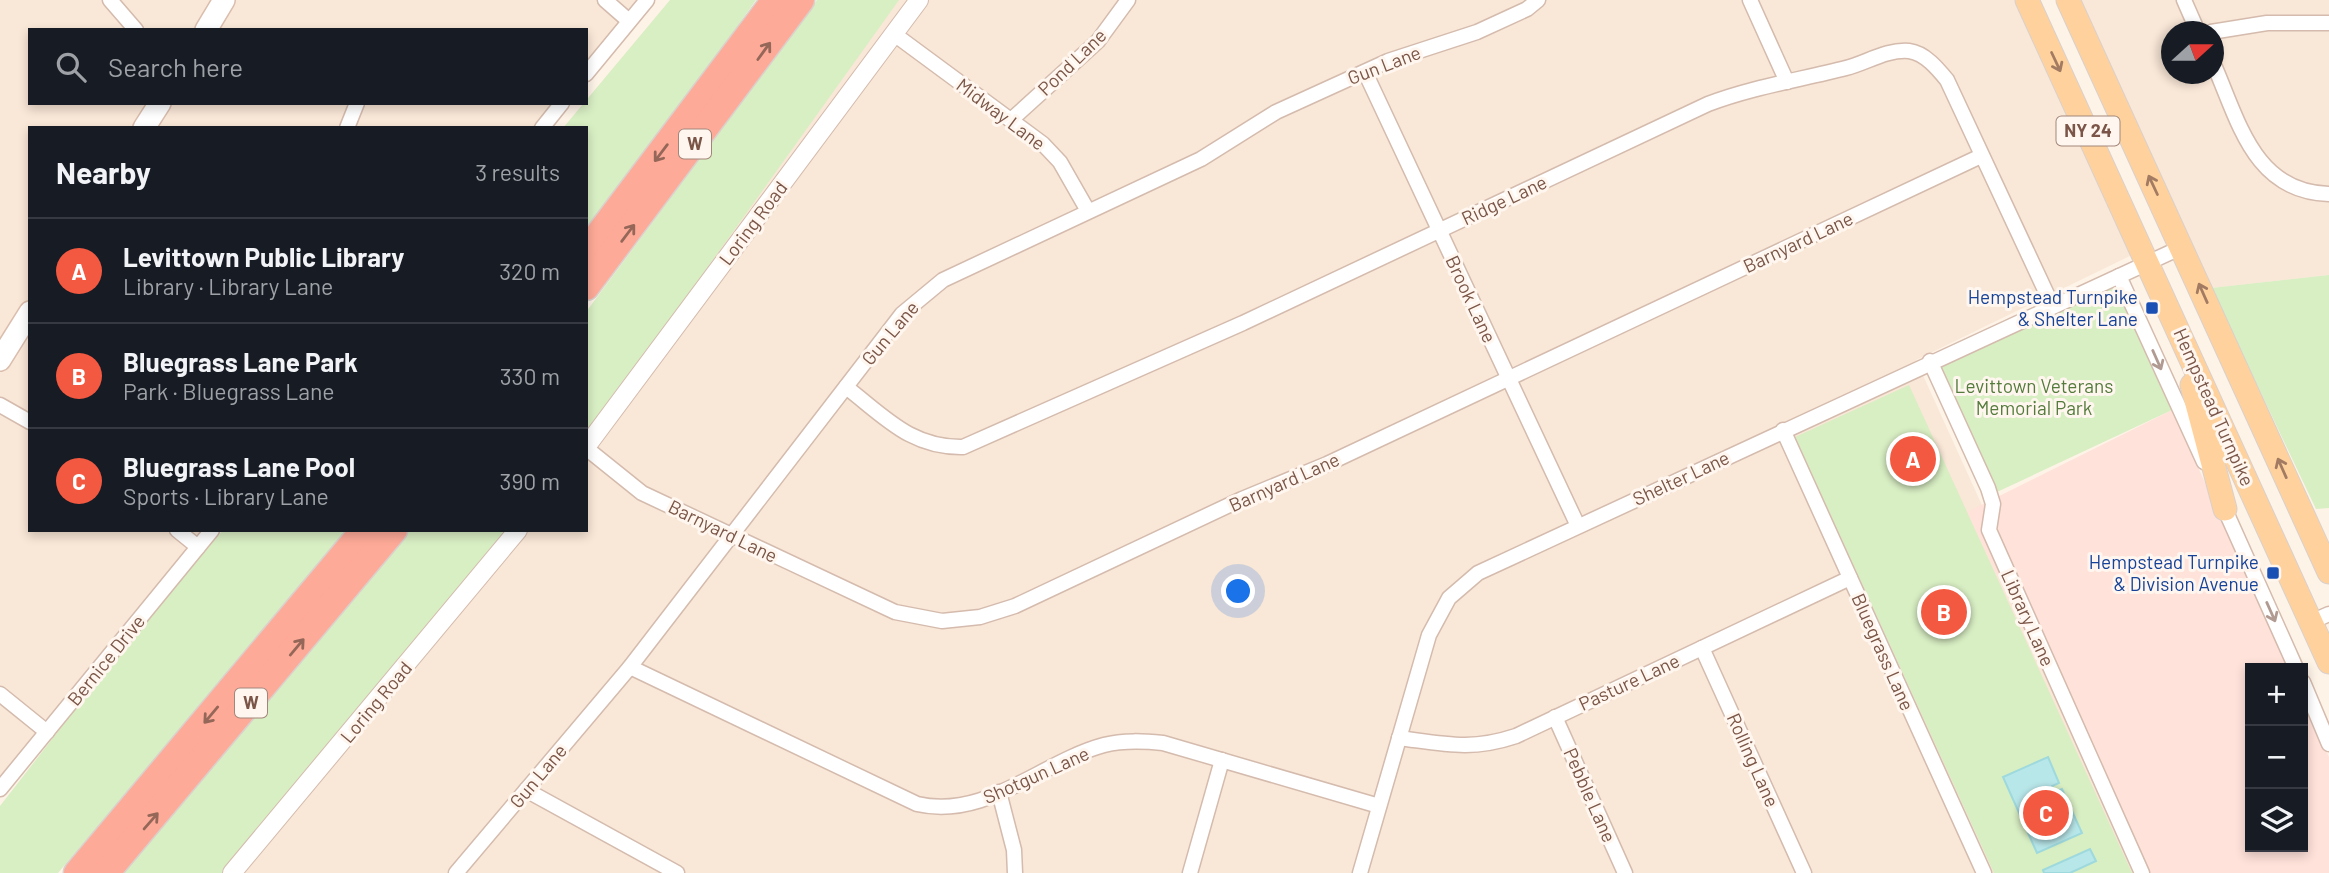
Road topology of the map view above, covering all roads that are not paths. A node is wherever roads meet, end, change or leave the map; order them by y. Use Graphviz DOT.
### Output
graph roads {
  1 [pos="110,0"];
  2 [pos="224,0"];
  3 [pos="605,0"];
  4 [pos="647,0"];
  5 [pos="775,0"];
  6 [pos="801,0"];
  7 [pos="919,0"];
  8 [pos="1128,0"];
  9 [pos="1538,0"];
  10 [pos="1750,0"];
  11 [pos="2028,0"];
  12 [pos="2068,0"];
  13 [pos="2184,0"];
  14 [pos="2193,21"];
  15 [pos="629,22"];
  16 [pos="2329,23"];
  17 [pos="134,28"];
  18 [pos="206,28"];
  19 [pos="2224,30"];
  20 [pos="894,34"];
  21 [pos="588,72"];
  22 [pos="1365,72"];
  23 [pos="1787,82"];
  24 [pos="2223,84"];
  25 [pos="159,105"];
  26 [pos="356,105"];
  27 [pos="560,105"];
  28 [pos="1012,120"];
  29 [pos="145,126"];
  30 [pos="348,126"];
  31 [pos="544,126"];
  32 [pos="1982,156"];
  33 [pos="2329,194"];
  34 [pos="1088,211"];
  35 [pos="1439,230"];
  36 [pos="2182,247"];
  37 [pos="588,248"];
  38 [pos="2149,262"];
  39 [pos="2119,276"];
  40 [pos="588,284"];
  41 [pos="2052,305"];
  42 [pos="28,315"];
  43 [pos="2175,321"];
  44 [pos="0,360"];
  45 [pos="1930,361"];
  46 [pos="1508,378"];
  47 [pos="846,387"];
  48 [pos="0,405"];
  49 [pos="28,421"];
  50 [pos="1783,430"];
  51 [pos="588,444"];
  52 [pos="588,449"];
  53 [pos="2225,509"];
  54 [pos="1578,526"];
  55 [pos="179,532"];
  56 [pos="210,532"];
  57 [pos="362,532"];
  58 [pos="392,532"];
  59 [pos="516,532"];
  60 [pos="732,536"];
  61 [pos="198,547"];
  62 [pos="2329,572"];
  63 [pos="1850,578"];
  64 [pos="2319,623"];
  65 [pos="1702,648"];
  66 [pos="2329,662"];
  67 [pos="2294,663"];
  68 [pos="630,667"];
  69 [pos="2329,682"];
  70 [pos="0,694"];
  71 [pos="2308,694"];
  72 [pos="1555,718"];
  73 [pos="47,732"];
  74 [pos="1399,738"];
  75 [pos="2329,744"];
  76 [pos="1222,760"];
  77 [pos="0,789"];
  78 [pos="526,790"];
  79 [pos="999,792"];
  80 [pos="1379,806"];
  81 [pos="77,873"];
  82 [pos="106,873"];
  83 [pos="232,873"];
  84 [pos="456,873"];
  85 [pos="677,873"];
  86 [pos="1015,873"];
  87 [pos="1190,873"];
  88 [pos="1360,873"];
  89 [pos="1625,873"];
  90 [pos="1804,873"];
  91 [pos="1984,873"];
  92 [pos="2142,873"];
  1 -- 17 [label="street"];
  2 -- 18 [label="main road"];
  3 -- 15 [label="street"];
  4 -- 15 [label="street"];
  5 -- 37 [label="highway, W, one-way"];
  40 -- 6 [label="highway, W, one-way"];
  7 -- 20 [label="street, Loring Road"];
  8 -- 28 [label="street, Pond Lane"];
  9 -- 22 [label="street, Gun Lane"];
  10 -- 23 [label="street"];
  11 -- 38 [label="main road, Hempstead Turnpike / NY 24, one-way"];
  36 -- 12 [label="main road, Hempstead Turnpike / NY 24, one-way"];
  13 -- 14 [label="street"];
  15 -- 21 [label="street"];
  16 -- 19 [label="street"];
  20 -- 28 [label="street, Midway Lane"];
  20 -- 51 [label="street, Loring Road"];
  22 -- 34 [label="street, Gun Lane"];
  22 -- 35 [label="street, Brook Lane"];
  23 -- 32 [label="street, Ridge Lane"];
  23 -- 35 [label="street, Ridge Lane"];
  24 -- 33 [label="street"];
  25 -- 29 [label="main road"];
  26 -- 30 [label="street"];
  27 -- 31 [label="street"];
  28 -- 34 [label="street, Midway Lane"];
  32 -- 41 [label="street, Ridge Lane"];
  32 -- 46 [label="street, Barnyard Lane"];
  34 -- 47 [label="street, Gun Lane"];
  35 -- 46 [label="street, Brook Lane"];
  35 -- 47 [label="street, Ridge Lane"];
  36 -- 38 [label="street, Shelter Lane"];
  62 -- 36 [label="main road, Hempstead Turnpike / NY 24, one-way"];
  38 -- 39 [label="street, Shelter Lane"];
  38 -- 43 [label="main road, Hempstead Turnpike / NY 24"];
  39 -- 41 [label="street, Shelter Lane"];
  39 -- 53 [label="street, Hempstead Turnpike, one-way"];
  41 -- 45 [label="street, Shelter Lane"];
  42 -- 44 [label="main road"];
  43 -- 53 [label="main road"];
  43 -- 64 [label="main road, Hempstead Turnpike / NY 24"];
  45 -- 50 [label="street, Shelter Lane"];
  45 -- 92 [label="street, Library Lane"];
  46 -- 54 [label="street, Brook Lane"];
  46 -- 60 [label="street, Barnyard Lane"];
  47 -- 60 [label="street, Gun Lane"];
  48 -- 49 [label="street"];
  50 -- 54 [label="street, Shelter Lane"];
  50 -- 63 [label="street, Bluegrass Lane"];
  52 -- 60 [label="street, Barnyard Lane"];
  53 -- 67 [label="street, Hempstead Turnpike, one-way"];
  54 -- 74 [label="street, Shelter Lane"];
  55 -- 61 [label="street"];
  56 -- 61 [label="street, Bernice Drive"];
  57 -- 81 [label="highway, W, one-way"];
  82 -- 58 [label="highway, W, one-way"];
  59 -- 83 [label="street, Loring Road"];
  60 -- 68 [label="street, Gun Lane"];
  61 -- 73 [label="street, Bernice Drive"];
  63 -- 65 [label="street, Pasture Lane"];
  63 -- 91 [label="street, Bluegrass Lane"];
  64 -- 66 [label="main road, Hempstead Turnpike / NY 24"];
  64 -- 69 [label="main road"];
  65 -- 72 [label="street, Pasture Lane"];
  65 -- 90 [label="street, Rolling Lane"];
  68 -- 78 [label="street, Gun Lane"];
  68 -- 79 [label="street, Shotgun Lane"];
  70 -- 73 [label="street"];
  71 -- 75 [label="street"];
  72 -- 74 [label="street, Pasture Lane"];
  72 -- 89 [label="street, Pebble Lane"];
  73 -- 77 [label="street, Bernice Drive"];
  74 -- 80 [label="street, Shelter Lane"];
  76 -- 79 [label="street, Shotgun Lane"];
  76 -- 80 [label="street, Shotgun Lane"];
  76 -- 87 [label="street"];
  78 -- 84 [label="street, Gun Lane"];
  78 -- 85 [label="street"];
  79 -- 86 [label="street"];
  80 -- 88 [label="street, Shelter Lane"];
}
